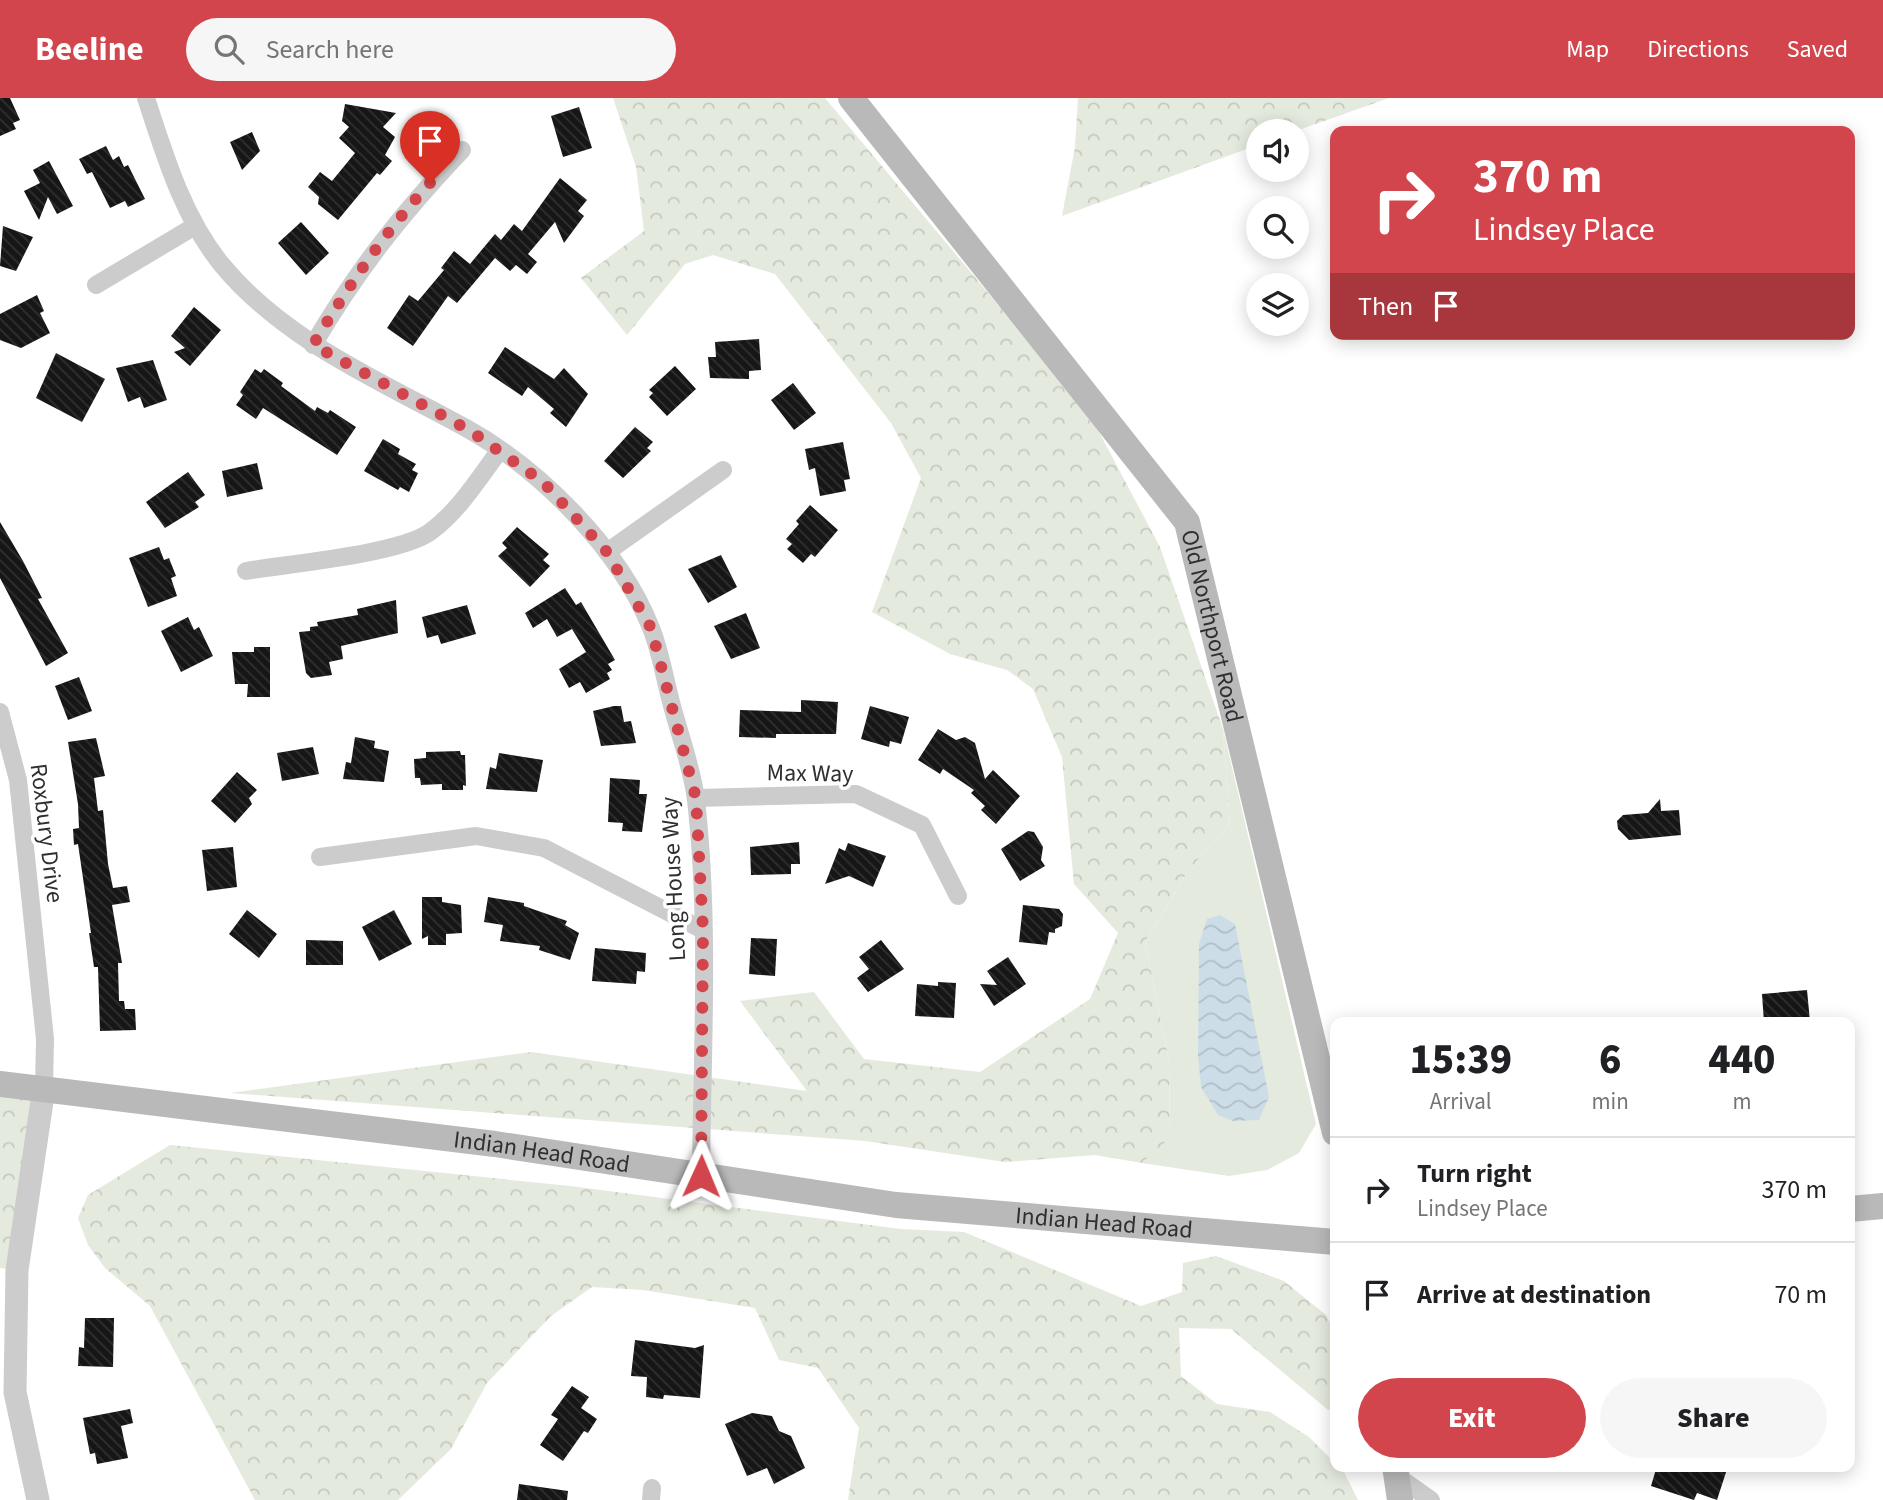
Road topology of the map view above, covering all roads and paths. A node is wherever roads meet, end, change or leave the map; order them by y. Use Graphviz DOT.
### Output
graph roads {
  1 [pos="146,98"];
  2 [pos="851,98"];
  3 [pos="462,150"];
  4 [pos="195,226"];
  5 [pos="96,285"];
  6 [pos="313,345"];
  7 [pos="500,450"];
  8 [pos="723,470"];
  9 [pos="607,552"];
  10 [pos="246,571"];
  11 [pos="0,712"];
  12 [pos="696,798"];
  13 [pos="320,857"];
  14 [pos="958,896"];
  15 [pos="703,930"];
  16 [pos="0,1084"];
  17 [pos="44,1088"];
  18 [pos="1330,1112"];
  19 [pos="701,1176"];
  20 [pos="1883,1206"];
  21 [pos="1855,1209"];
  22 [pos="1330,1242"];
  23 [pos="8,1391"];
  24 [pos="1398,1481"];
  25 [pos="38,1500"];
  26 [pos="1431,1500"];
  1 -- 4 [label="street, Long House Way"];
  2 -- 18 [label="main road, Old Northport Road"];
  3 -- 6 [label="street"];
  4 -- 5 [label="street"];
  4 -- 6 [label="street, Long House Way"];
  6 -- 7 [label="street, Long House Way"];
  7 -- 9 [label="street, Long House Way"];
  7 -- 10 [label="street"];
  8 -- 9 [label="street"];
  9 -- 12 [label="street, Long House Way"];
  11 -- 17 [label="street, Roxbury Drive"];
  12 -- 14 [label="street, Max Way"];
  12 -- 15 [label="street, Long House Way"];
  13 -- 15 [label="street"];
  15 -- 19 [label="street, Long House Way"];
  16 -- 17 [label="main road, Indian Head Road"];
  17 -- 19 [label="main road, Indian Head Road"];
  17 -- 23 [label="street"];
  19 -- 22 [label="main road, Indian Head Road"];
  20 -- 21 [label="main road"];
  23 -- 25 [label="street"];
  24 -- 26 [label="street"];
}
